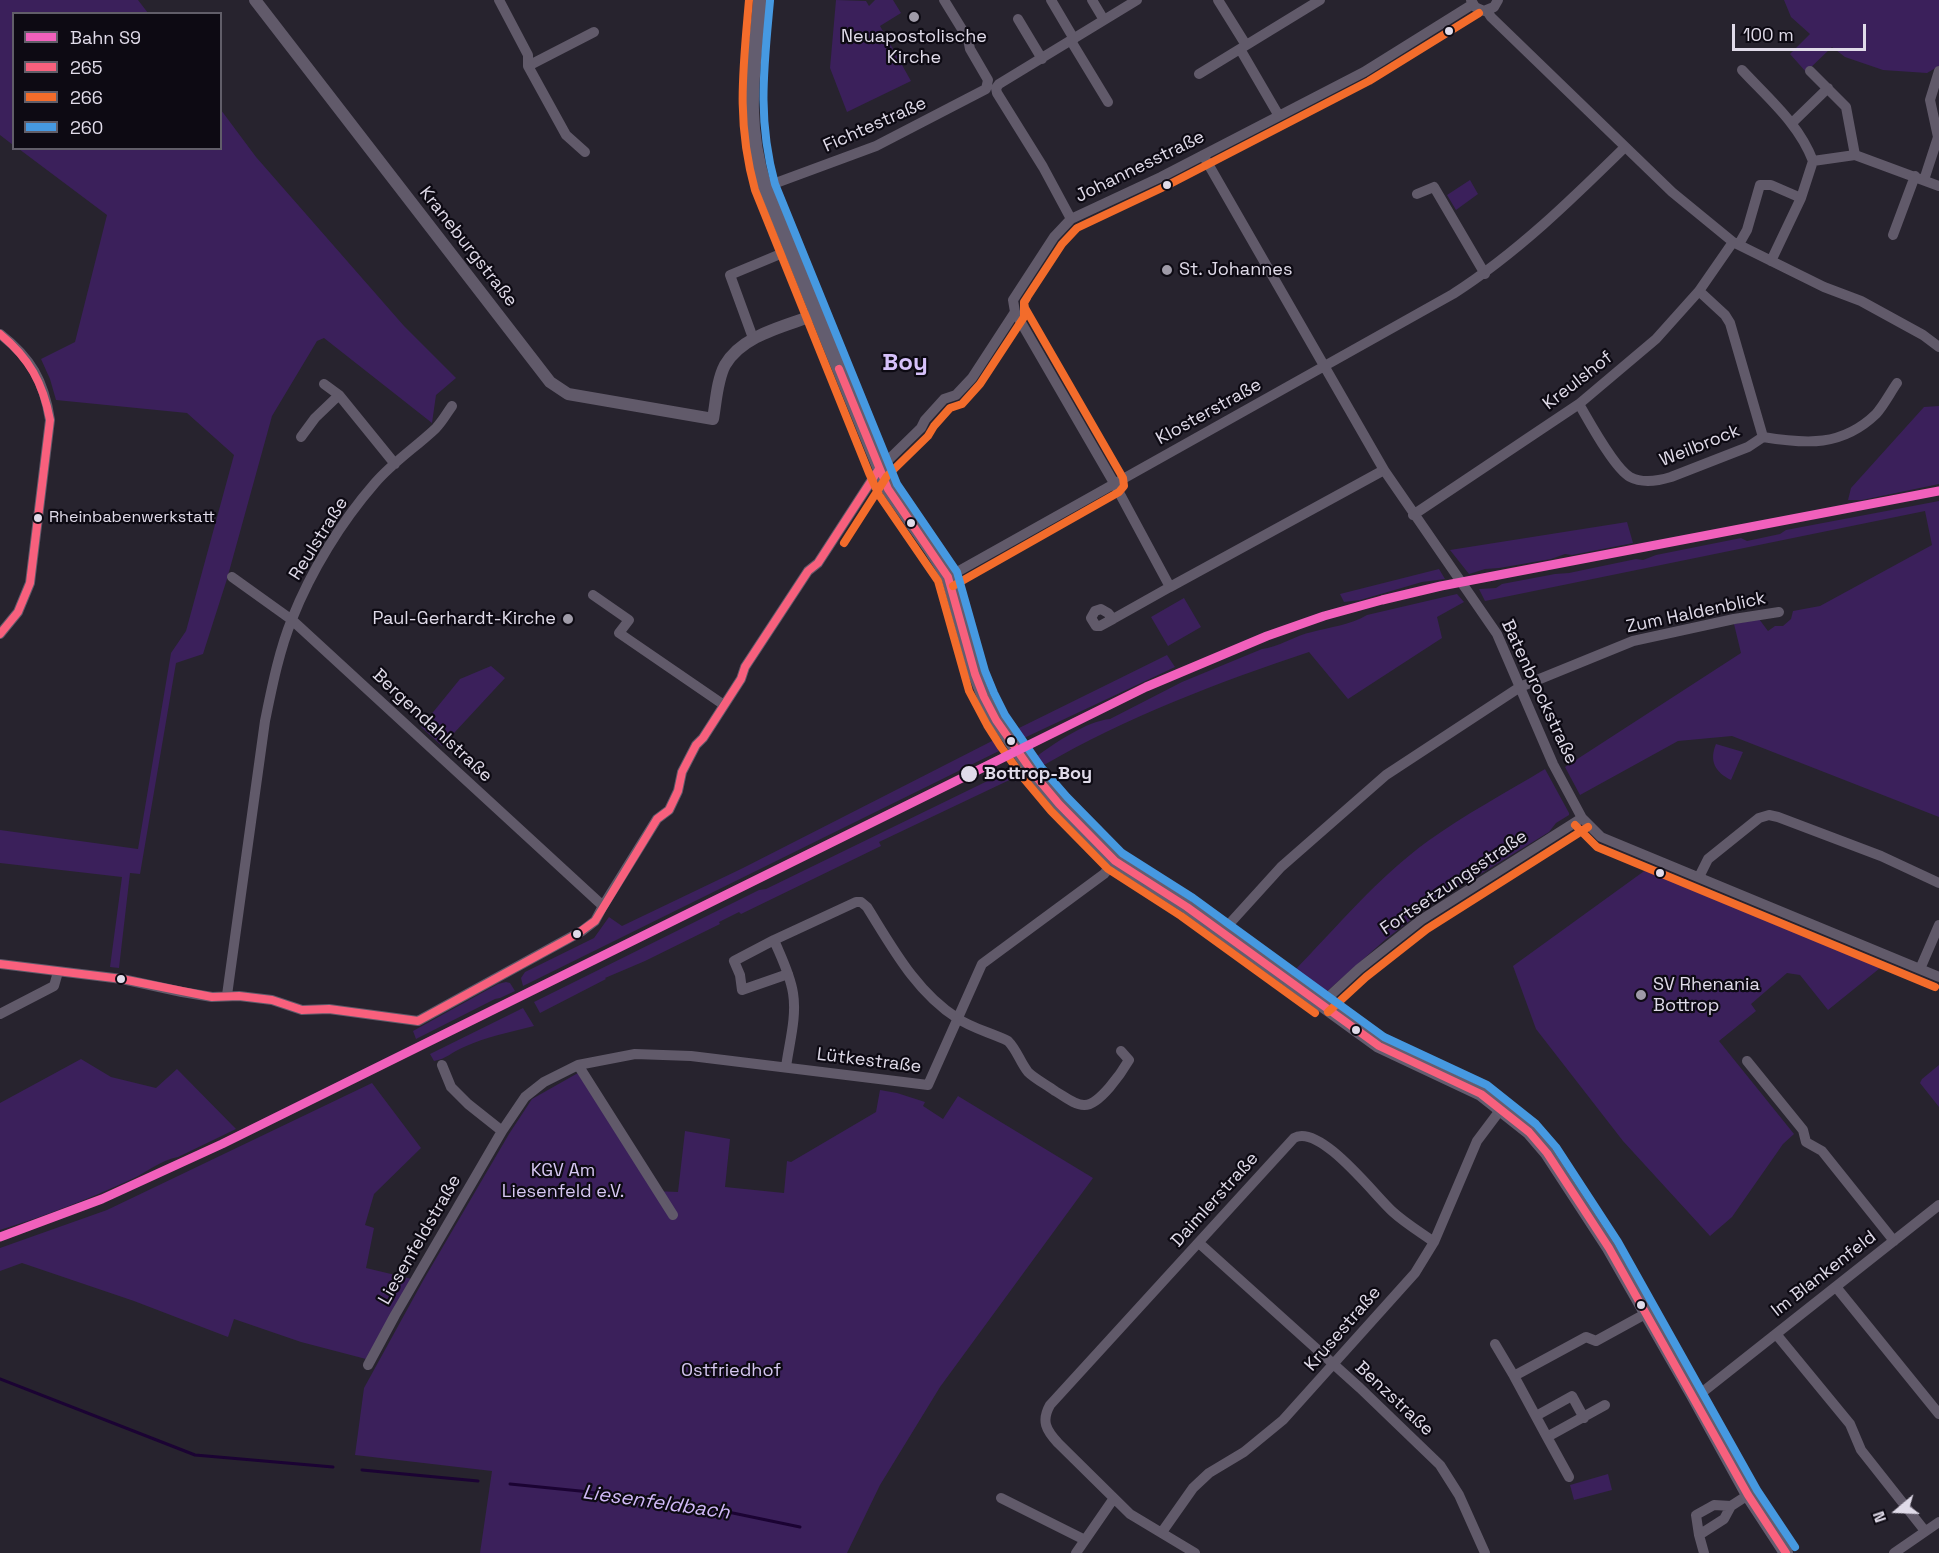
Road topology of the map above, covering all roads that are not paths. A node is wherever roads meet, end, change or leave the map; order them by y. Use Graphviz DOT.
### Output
graph roads {
  1 [pos="255,0"];
  2 [pos="499,0"];
  3 [pos="760,0"];
  4 [pos="944,0"];
  5 [pos="1051,0"];
  6 [pos="1092,0"];
  7 [pos="1135,0"];
  8 [pos="1218,0"];
  9 [pos="1320,0"];
  10 [pos="1498,0"];
  11 [pos="1472,2"];
  12 [pos="1305,4"];
  13 [pos="1487,10"];
  14 [pos="1018,19"];
  15 [pos="1104,20"];
  16 [pos="594,32"];
  17 [pos="1073,40"];
  18 [pos="1243,47"];
  19 [pos="1042,58"];
  20 [pos="528,66"];
  21 [pos="1742,70"];
  22 [pos="1810,71"];
  23 [pos="1939,71"];
  24 [pos="1199,74"];
  25 [pos="1828,88"];
  26 [pos="1108,102"];
  27 [pos="1279,116"];
  28 [pos="1792,123"];
  29 [pos="1626,147"];
  30 [pos="585,152"];
  31 [pos="1203,155"];
  32 [pos="1855,155"];
  33 [pos="1813,161"];
  34 [pos="1919,178"];
  35 [pos="1939,186"];
  36 [pos="765,187"];
  37 [pos="1417,194"];
  38 [pos="1801,198"];
  39 [pos="1071,219"];
  40 [pos="1893,236"];
  41 [pos="1736,243"];
  42 [pos="790,250"];
  43 [pos="1771,261"];
  44 [pos="1485,274"];
  45 [pos="1699,291"];
  46 [pos="1015,312"];
  47 [pos="817,314"];
  48 [pos="0,334"];
  49 [pos="753,338"];
  50 [pos="1939,346"];
  51 [pos="1325,366"];
  52 [pos="1897,383"];
  53 [pos="324,384"];
  54 [pos="339,395"];
  55 [pos="1579,404"];
  56 [pos="452,406"];
  57 [pos="301,437"];
  58 [pos="1762,437"];
  59 [pos="395,464"];
  60 [pos="879,469"];
  61 [pos="1384,470"];
  62 [pos="1114,483"];
  63 [pos="1413,515"];
  64 [pos="948,577"];
  65 [pos="232,578"];
  66 [pos="1170,587"];
  67 [pos="593,595"];
  68 [pos="1779,612"];
  69 [pos="1113,619"];
  70 [pos="292,620"];
  71 [pos="0,634"];
  72 [pos="1520,687"];
  73 [pos="724,705"];
  74 [pos="1582,818"];
  75 [pos="1115,861"];
  76 [pos="1700,877"];
  77 [pos="1939,883"];
  78 [pos="603,906"];
  79 [pos="1939,925"];
  80 [pos="1222,932"];
  81 [pos="774,940"];
  82 [pos="0,964"];
  83 [pos="1920,969"];
  84 [pos="58,972"];
  85 [pos="788,974"];
  86 [pos="1939,977"];
  87 [pos="227,995"];
  88 [pos="1321,1005"];
  89 [pos="0,1014"];
  90 [pos="958,1019"];
  91 [pos="1122,1051"];
  92 [pos="1747,1061"];
  93 [pos="442,1065"];
  94 [pos="578,1065"];
  95 [pos="786,1067"];
  96 [pos="562,1073"];
  97 [pos="1501,1109"];
  98 [pos="502,1131"];
  99 [pos="1939,1205"];
  100 [pos="673,1215"];
  101 [pos="1894,1240"];
  102 [pos="1199,1242"];
  103 [pos="1434,1242"];
  104 [pos="1836,1287"];
  105 [pos="1647,1313"];
  106 [pos="1776,1334"];
  107 [pos="1495,1344"];
  108 [pos="368,1365"];
  109 [pos="1333,1365"];
  110 [pos="1514,1376"];
  111 [pos="1695,1398"];
  112 [pos="1605,1406"];
  113 [pos="1939,1414"];
  114 [pos="1536,1416"];
  115 [pos="1584,1418"];
  116 [pos="1547,1437"];
  117 [pos="1569,1477"];
  118 [pos="1748,1495"];
  119 [pos="1000,1498"];
  120 [pos="1114,1498"];
  121 [pos="1731,1506"];
  122 [pos="1939,1522"];
  123 [pos="1925,1531"];
  124 [pos="1162,1532"];
  125 [pos="1699,1535"];
  126 [pos="1085,1540"];
  127 [pos="1076,1553"];
  128 [pos="1195,1553"];
  129 [pos="1485,1553"];
  130 [pos="1704,1553"];
  131 [pos="1786,1553"];
  132 [pos="1894,1553"];
  1 -- 49 [label="street, Kraneburgstraße"];
  2 -- 20 [label="street"];
  3 -- 36 [label="main road"];
  4 -- 36 [label="street, Fichtestraße"];
  5 -- 17 [label="street"];
  6 -- 15 [label="street"];
  7 -- 15 [label="street"];
  8 -- 18 [label="street"];
  9 -- 12 [label="street"];
  10 -- 13 [label="street"];
  11 -- 13 [label="street, Johannesstraße"];
  11 -- 27 [label="street, Johannesstraße"];
  12 -- 18 [label="street"];
  13 -- 29 [label="street"];
  14 -- 19 [label="street"];
  15 -- 17 [label="street"];
  16 -- 20 [label="street"];
  17 -- 19 [label="street"];
  17 -- 26 [label="street"];
  18 -- 24 [label="street"];
  18 -- 27 [label="street"];
  19 -- 39 [label="street"];
  20 -- 30 [label="street"];
  21 -- 28 [label="street"];
  22 -- 25 [label="street"];
  23 -- 34 [label="street"];
  25 -- 28 [label="street"];
  25 -- 32 [label="street"];
  27 -- 31 [label="street, Johannesstraße"];
  28 -- 33 [label="street"];
  29 -- 41 [label="street"];
  29 -- 44 [label="street, Klosterstraße"];
  31 -- 39 [label="street, Johannesstraße"];
  31 -- 51 [label="street, Batenbrockstraße"];
  32 -- 33 [label="street"];
  32 -- 34 [label="street"];
  33 -- 38 [label="street"];
  34 -- 35 [label="street"];
  34 -- 40 [label="street"];
  36 -- 42 [label="main road"];
  37 -- 44 [label="street"];
  38 -- 41 [label="street, Kreulshof"];
  38 -- 43 [label="street"];
  39 -- 46 [label="street, Johannesstraße"];
  41 -- 43 [label="street"];
  41 -- 45 [label="street, Kreulshof"];
  42 -- 47 [label="main road"];
  42 -- 49 [label="street"];
  43 -- 50 [label="street"];
  44 -- 51 [label="street, Klosterstraße"];
  45 -- 55 [label="street, Kreulshof"];
  45 -- 58 [label="street, Weilbrock"];
  46 -- 60 [label="street, Johannesstraße"];
  46 -- 62 [label="street"];
  47 -- 49 [label="street"];
  47 -- 60 [label="main road"];
  48 -- 71 [label="street"];
  51 -- 61 [label="street, Batenbrockstraße"];
  51 -- 62 [label="street, Klosterstraße"];
  52 -- 58 [label="street, Weilbrock"];
  53 -- 54 [label="street"];
  54 -- 57 [label="street"];
  54 -- 59 [label="street"];
  55 -- 58 [label="street, Weilbrock"];
  55 -- 63 [label="street, Kreulshof"];
  56 -- 59 [label="street, Reulstraße"];
  59 -- 70 [label="street, Reulstraße"];
  60 -- 64 [label="main road"];
  60 -- 73 [label="street, Johannesstraße"];
  61 -- 63 [label="street, Batenbrockstraße"];
  61 -- 66 [label="street"];
  62 -- 64 [label="street, Klosterstraße"];
  62 -- 66 [label="street"];
  63 -- 72 [label="street, Batenbrockstraße"];
  64 -- 75 [label="main road"];
  65 -- 70 [label="street, Bergendahlstraße"];
  66 -- 69 [label="street"];
  67 -- 73 [label="street"];
  68 -- 72 [label="street, Zum Haldenblick"];
  70 -- 78 [label="street, Bergendahlstraße"];
  70 -- 87 [label="street, Reulstraße"];
  72 -- 74 [label="street, Batenbrockstraße"];
  72 -- 80 [label="street, Zum Haldenblick"];
  73 -- 78 [label="street, Johannesstraße"];
  74 -- 76 [label="street, Batenbrockstraße"];
  74 -- 88 [label="street, Fortsetzungsstraße"];
  75 -- 80 [label="main road"];
  75 -- 90 [label="street, Lütkestraße"];
  76 -- 77 [label="street"];
  76 -- 83 [label="street, Batenbrockstraße"];
  78 -- 87 [label="street, Johannesstraße"];
  79 -- 83 [label="street"];
  80 -- 88 [label="main road"];
  81 -- 85 [label="street"];
  81 -- 85 [label="street"];
  81 -- 90 [label="street"];
  82 -- 84 [label="street, Johannesstraße"];
  83 -- 86 [label="street, Batenbrockstraße"];
  84 -- 87 [label="street, Johannesstraße"];
  84 -- 89 [label="street"];
  85 -- 95 [label="street"];
  88 -- 97 [label="main road"];
  90 -- 91 [label="street"];
  90 -- 95 [label="street, Lütkestraße"];
  92 -- 101 [label="street, Im Blankenfeld"];
  93 -- 98 [label="street"];
  94 -- 95 [label="street, Lütkestraße"];
  94 -- 96 [label="street, Lütkestraße"];
  94 -- 100 [label="street"];
  96 -- 98 [label="street, Liesenfeldstraße"];
  97 -- 103 [label="street, Krusestraße"];
  97 -- 105 [label="main road"];
  98 -- 108 [label="street, Liesenfeldstraße"];
  99 -- 101 [label="street, Im Blankenfeld"];
  101 -- 104 [label="street, Im Blankenfeld"];
  102 -- 103 [label="street, Daimlerstraße"];
  102 -- 109 [label="street, Benzstraße"];
  102 -- 120 [label="street, Daimlerstraße"];
  103 -- 109 [label="street, Krusestraße"];
  104 -- 106 [label="street, Im Blankenfeld"];
  104 -- 113 [label="street"];
  105 -- 110 [label="street"];
  105 -- 111 [label="main road"];
  106 -- 111 [label="street, Im Blankenfeld"];
  106 -- 123 [label="street, Im Blankenfeld"];
  107 -- 110 [label="street"];
  109 -- 124 [label="street, Krusestraße"];
  109 -- 129 [label="street, Benzstraße"];
  110 -- 114 [label="street"];
  111 -- 118 [label="main road"];
  112 -- 115 [label="street"];
  114 -- 115 [label="street"];
  114 -- 116 [label="street"];
  115 -- 116 [label="street"];
  116 -- 117 [label="street"];
  118 -- 121 [label="street"];
  118 -- 131 [label="main road"];
  119 -- 126 [label="street"];
  120 -- 124 [label="street"];
  120 -- 126 [label="street"];
  121 -- 125 [label="street"];
  121 -- 125 [label="street"];
  122 -- 123 [label="street"];
  123 -- 132 [label="street"];
  124 -- 128 [label="street"];
  125 -- 130 [label="street"];
  126 -- 127 [label="street"];
}
